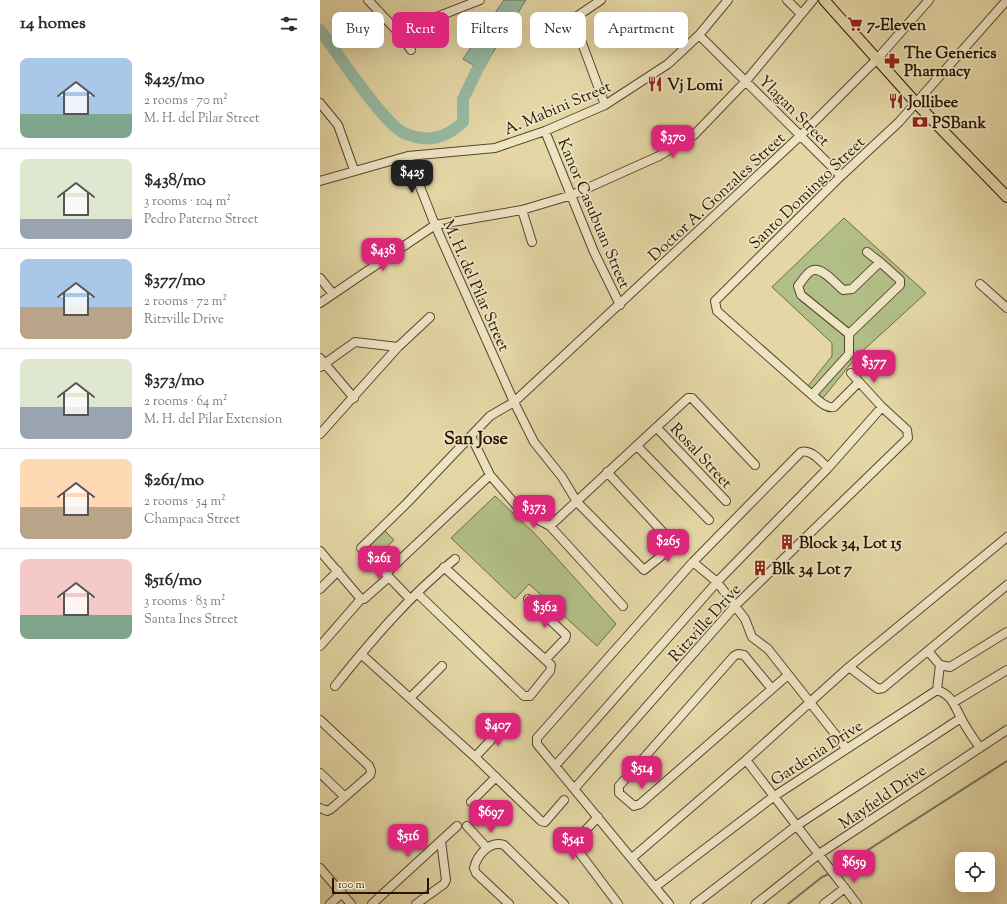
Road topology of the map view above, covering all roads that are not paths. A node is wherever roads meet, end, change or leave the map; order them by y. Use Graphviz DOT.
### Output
graph roads {
  1 [pos="368,0"];
  2 [pos="480,0"];
  3 [pos="600,0"];
  4 [pos="728,0"];
  5 [pos="787,0"];
  6 [pos="813,0"];
  7 [pos="824,0"];
  8 [pos="929,0"];
  9 [pos="1007,0"];
  10 [pos="449,12"];
  11 [pos="802,14"];
  12 [pos="392,26"];
  13 [pos="699,35"];
  14 [pos="877,59"];
  15 [pos="746,81"];
  16 [pos="320,103"];
  17 [pos="917,104"];
  18 [pos="605,105"];
  19 [pos="545,131"];
  20 [pos="800,136"];
  21 [pos="408,156"];
  22 [pos="354,170"];
  23 [pos="841,176"];
  24 [pos="320,181"];
  25 [pos="572,195"];
  26 [pos="1007,197"];
  27 [pos="522,210"];
  28 [pos="435,225"];
  29 [pos="532,242"];
  30 [pos="867,252"];
  31 [pos="880,262"];
  32 [pos="320,278"];
  33 [pos="980,284"];
  34 [pos="333,294"];
  35 [pos="320,303"];
  36 [pos="620,305"];
  37 [pos="1007,308"];
  38 [pos="430,317"];
  39 [pos="849,334"];
  40 [pos="398,347"];
  41 [pos="321,363"];
  42 [pos="851,373"];
  43 [pos="859,382"];
  44 [pos="812,395"];
  45 [pos="354,398"];
  46 [pos="514,402"];
  47 [pos="882,407"];
  48 [pos="657,428"];
  49 [pos="320,434"];
  50 [pos="472,436"];
  51 [pos="637,446"];
  52 [pos="755,465"];
  53 [pos="828,468"];
  54 [pos="607,472"];
  55 [pos="490,475"];
  56 [pos="726,501"];
  57 [pos="577,502"];
  58 [pos="709,520"];
  59 [pos="550,526"];
  60 [pos="1007,537"];
  61 [pos="320,551"];
  62 [pos="455,559"];
  63 [pos="693,562"];
  64 [pos="444,567"];
  65 [pos="338,571"];
  66 [pos="388,575"];
  67 [pos="717,582"];
  68 [pos="1007,585"];
  69 [pos="320,589"];
  70 [pos="416,593"];
  71 [pos="361,598"];
  72 [pos="410,599"];
  73 [pos="528,600"];
  74 [pos="736,605"];
  75 [pos="623,606"];
  76 [pos="1007,632"];
  77 [pos="320,646"];
  78 [pos="928,651"];
  79 [pos="361,654"];
  80 [pos="546,659"];
  81 [pos="940,664"];
  82 [pos="442,666"];
  83 [pos="849,667"];
  84 [pos="1007,670"];
  85 [pos="788,675"];
  86 [pos="335,686"];
  87 [pos="772,689"];
  88 [pos="936,690"];
  89 [pos="410,698"];
  90 [pos="811,702"];
  91 [pos="954,702"];
  92 [pos="961,718"];
  93 [pos="320,720"];
  94 [pos="507,723"];
  95 [pos="1007,730"];
  96 [pos="846,748"];
  97 [pos="980,748"];
  98 [pos="475,757"];
  99 [pos="746,760"];
  100 [pos="555,766"];
  101 [pos="320,774"];
  102 [pos="496,777"];
  103 [pos="575,788"];
  104 [pos="344,796"];
  105 [pos="773,797"];
  106 [pos="564,800"];
  107 [pos="471,802"];
  108 [pos="320,808"];
  109 [pos="598,817"];
  110 [pos="457,826"];
  111 [pos="467,826"];
  112 [pos="796,826"];
  113 [pos="441,841"];
  114 [pos="487,848"];
  115 [pos="819,854"];
  116 [pos="632,858"];
  117 [pos="320,868"];
  118 [pos="655,887"];
  119 [pos="845,888"];
  120 [pos="342,893"];
  121 [pos="330,904"];
  122 [pos="351,904"];
  123 [pos="372,904"];
  124 [pos="416,904"];
  125 [pos="509,904"];
  126 [pos="564,904"];
  127 [pos="618,904"];
  128 [pos="668,904"];
  129 [pos="695,904"];
  130 [pos="756,904"];
  131 [pos="824,904"];
  132 [pos="857,904"];
  1 -- 12 [label="street"];
  2 -- 10 [label="street"];
  3 -- 18 [label="street"];
  4 -- 13 [label="street, A. Mabini Street"];
  5 -- 11 [label="street"];
  6 -- 11 [label="street"];
  7 -- 14 [label="main road"];
  8 -- 14 [label="street, Doctor A. Gonzales Street"];
  9 -- 17 [label="street, Santo Domingo Street"];
  11 -- 15 [label="street"];
  13 -- 15 [label="street, Ylagan Street"];
  13 -- 18 [label="street, A. Mabini Street"];
  14 -- 17 [label="main road"];
  14 -- 20 [label="street, Doctor A. Gonzales Street"];
  15 -- 20 [label="street, Ylagan Street"];
  15 -- 25 [label="street"];
  16 -- 22 [label="street"];
  17 -- 23 [label="street, Santo Domingo Street"];
  17 -- 26 [label="main road"];
  18 -- 19 [label="street, A. Mabini Street"];
  19 -- 21 [label="street, A. Mabini Street"];
  19 -- 25 [label="street, Kanor Casubuan Street"];
  20 -- 23 [label="street, Ylagan Street"];
  20 -- 36 [label="street, Doctor A. Gonzales Street"];
  21 -- 22 [label="street, A. Mabini Street"];
  21 -- 28 [label="street, M. H. del Pilar Street"];
  22 -- 24 [label="street, A. Mabini Street"];
  23 -- 44 [label="street, Santo Domingo Street"];
  25 -- 27 [label="street"];
  25 -- 36 [label="street, Kanor Casubuan Street"];
  27 -- 28 [label="street"];
  27 -- 29 [label="street"];
  28 -- 34 [label="street"];
  28 -- 46 [label="street, M. H. del Pilar Street"];
  30 -- 31 [label="street"];
  31 -- 39 [label="street"];
  31 -- 39 [label="street"];
  32 -- 34 [label="street"];
  33 -- 37 [label="street"];
  34 -- 35 [label="street"];
  36 -- 46 [label="street, Doctor A. Gonzales Street"];
  38 -- 40 [label="street"];
  39 -- 44 [label="street"];
  40 -- 41 [label="street"];
  40 -- 45 [label="street"];
  41 -- 45 [label="street"];
  42 -- 43 [label="street"];
  43 -- 44 [label="street"];
  43 -- 47 [label="street"];
  45 -- 49 [label="street"];
  46 -- 50 [label="street, Doctor A. Gonzales Street"];
  46 -- 57 [label="street, M. H. del Pilar Street"];
  47 -- 53 [label="street"];
  47 -- 74 [label="street, Ritzville Drive"];
  48 -- 51 [label="street"];
  48 -- 52 [label="street"];
  48 -- 56 [label="street, Rosal Street"];
  50 -- 55 [label="street"];
  50 -- 66 [label="street, Doctor A. Gonzales Street"];
  51 -- 54 [label="street"];
  51 -- 58 [label="street"];
  53 -- 63 [label="street"];
  53 -- 67 [label="street"];
  54 -- 57 [label="street"];
  54 -- 57 [label="street, M. H. del Pilar Street"];
  55 -- 59 [label="street"];
  55 -- 66 [label="street"];
  57 -- 59 [label="street"];
  59 -- 75 [label="street"];
  60 -- 83 [label="street"];
  61 -- 65 [label="street"];
  62 -- 64 [label="street"];
  63 -- 67 [label="street"];
  63 -- 100 [label="street"];
  64 -- 70 [label="street"];
  64 -- 80 [label="street"];
  65 -- 69 [label="street"];
  65 -- 71 [label="street"];
  66 -- 71 [label="street"];
  66 -- 72 [label="street"];
  67 -- 74 [label="street"];
  67 -- 100 [label="street"];
  68 -- 78 [label="street"];
  70 -- 72 [label="street"];
  70 -- 80 [label="street"];
  71 -- 77 [label="street"];
  72 -- 79 [label="street"];
  73 -- 80 [label="street"];
  74 -- 85 [label="street"];
  74 -- 103 [label="street, Ritzville Drive"];
  76 -- 81 [label="street"];
  78 -- 81 [label="street"];
  78 -- 83 [label="street"];
  79 -- 86 [label="street"];
  79 -- 89 [label="street"];
  81 -- 88 [label="street"];
  82 -- 89 [label="street"];
  83 -- 90 [label="street"];
  84 -- 91 [label="street"];
  85 -- 87 [label="street"];
  85 -- 90 [label="street"];
  87 -- 87 [label="street"];
  88 -- 91 [label="street"];
  88 -- 96 [label="street, Gardenia Drive"];
  89 -- 98 [label="street"];
  90 -- 96 [label="street"];
  90 -- 99 [label="street"];
  91 -- 92 [label="street"];
  92 -- 97 [label="street"];
  92 -- 112 [label="street"];
  93 -- 104 [label="street"];
  94 -- 98 [label="street"];
  95 -- 97 [label="street, Mayfield Drive"];
  96 -- 105 [label="street, Gardenia Drive"];
  97 -- 115 [label="street, Mayfield Drive"];
  98 -- 102 [label="street"];
  99 -- 105 [label="street"];
  99 -- 116 [label="street"];
  100 -- 103 [label="street"];
  101 -- 104 [label="street"];
  102 -- 106 [label="street"];
  102 -- 107 [label="street"];
  103 -- 109 [label="street"];
  104 -- 108 [label="street"];
  105 -- 112 [label="street"];
  105 -- 118 [label="street, Gardenia Drive"];
  109 -- 116 [label="street"];
  109 -- 127 [label="street"];
  110 -- 113 [label="street"];
  111 -- 114 [label="street"];
  112 -- 115 [label="street"];
  112 -- 129 [label="street"];
  113 -- 123 [label="street"];
  113 -- 124 [label="street"];
  114 -- 125 [label="street"];
  114 -- 126 [label="street"];
  115 -- 119 [label="street"];
  115 -- 130 [label="street, Mayfield Drive"];
  116 -- 118 [label="street"];
  117 -- 120 [label="street"];
  118 -- 128 [label="street"];
  119 -- 131 [label="street"];
  119 -- 132 [label="street"];
  120 -- 121 [label="street"];
  120 -- 122 [label="street"];
}
